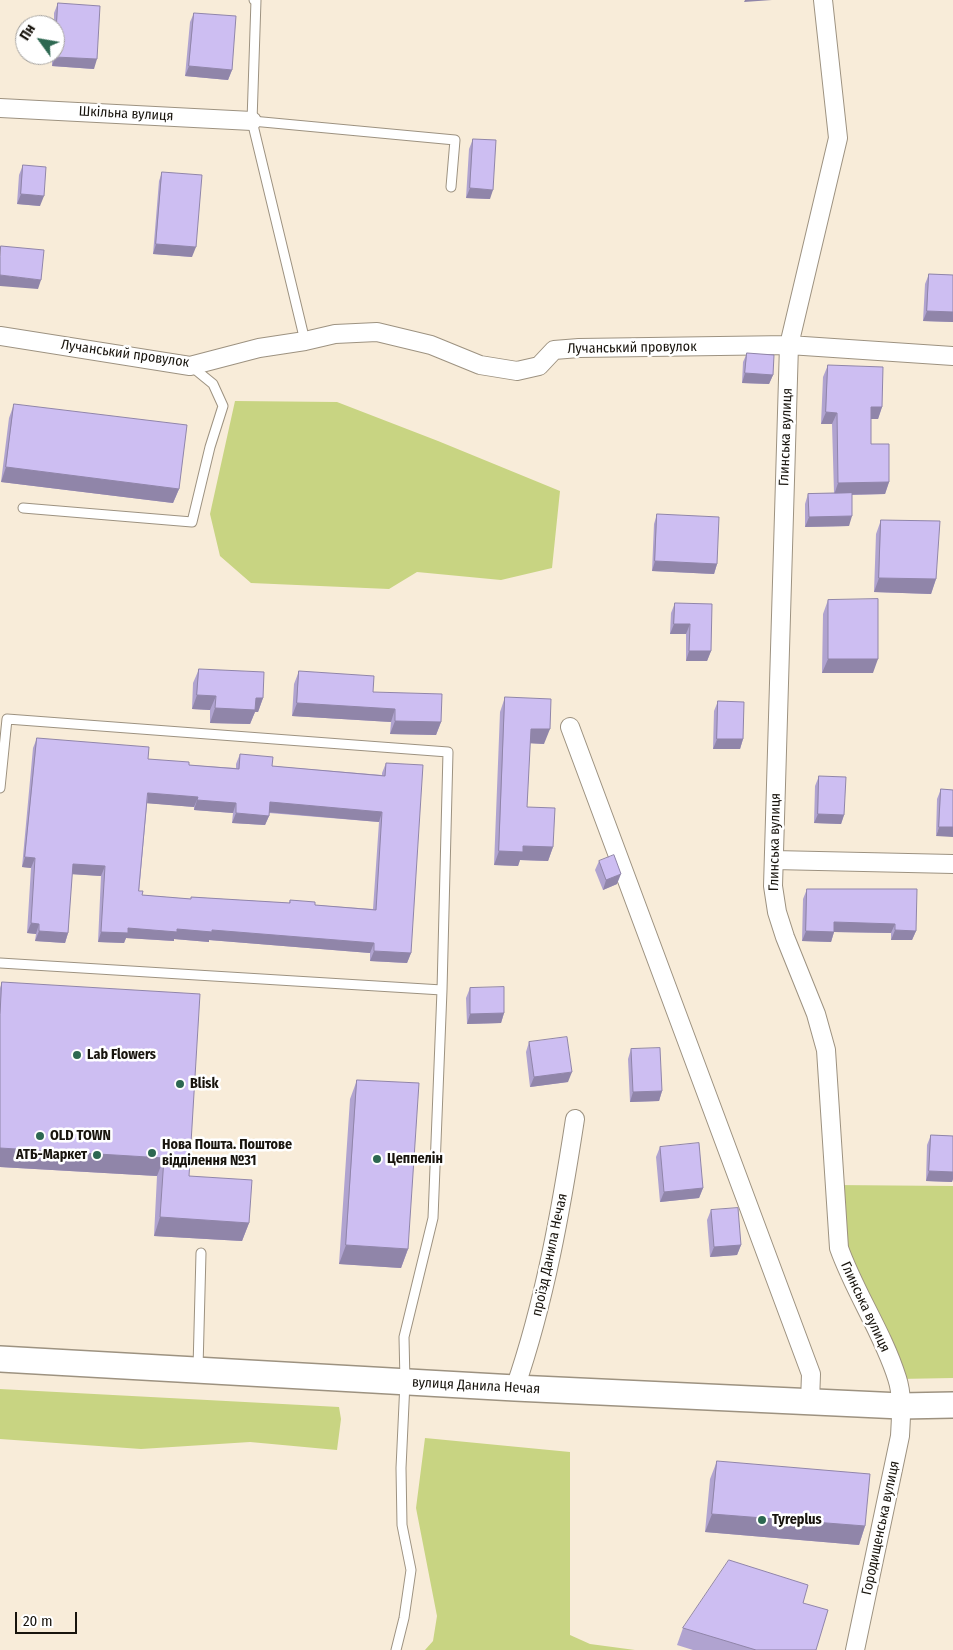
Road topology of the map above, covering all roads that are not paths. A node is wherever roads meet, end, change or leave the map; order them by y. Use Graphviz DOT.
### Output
graph roads {
  1 [pos="254,0"];
  2 [pos="823,0"];
  3 [pos="0,108"];
  4 [pos="252,120"];
  5 [pos="451,187"];
  6 [pos="0,336"];
  7 [pos="305,341"];
  8 [pos="788,345"];
  9 [pos="953,356"];
  10 [pos="190,366"];
  11 [pos="22,508"];
  12 [pos="570,727"];
  13 [pos="0,788"];
  14 [pos="774,860"];
  15 [pos="953,864"];
  16 [pos="0,963"];
  17 [pos="442,990"];
  18 [pos="575,1119"];
  19 [pos="201,1253"];
  20 [pos="0,1358"];
  21 [pos="198,1371"];
  22 [pos="405,1382"];
  23 [pos="515,1388"];
  24 [pos="810,1402"];
  25 [pos="953,1405"];
  26 [pos="901,1406"];
  27 [pos="396,1650"];
  28 [pos="855,1650"];
  1 -- 4 [label="lane"];
  2 -- 8 [label="street, Глинська вулиця"];
  3 -- 4 [label="street, Шкільна вулиця"];
  4 -- 5 [label="lane"];
  4 -- 7 [label="lane"];
  6 -- 10 [label="street, Лучанський провулок"];
  7 -- 8 [label="street, Лучанський провулок"];
  7 -- 10 [label="street, Лучанський провулок"];
  8 -- 9 [label="street, Лучанський провулок"];
  8 -- 14 [label="street, Глинська вулиця"];
  10 -- 11 [label="lane"];
  12 -- 24 [label="street"];
  13 -- 17 [label="lane"];
  14 -- 15 [label="street"];
  14 -- 26 [label="street, Глинська вулиця"];
  16 -- 17 [label="lane"];
  17 -- 22 [label="lane"];
  18 -- 23 [label="street, проїзд Данила Нечая"];
  19 -- 21 [label="lane"];
  20 -- 21 [label="main road, вулиця Данила Нечая"];
  21 -- 22 [label="main road, вулиця Данила Нечая"];
  22 -- 23 [label="main road, вулиця Данила Нечая"];
  22 -- 27 [label="lane"];
  23 -- 24 [label="main road, вулиця Данила Нечая"];
  24 -- 26 [label="main road, вулиця Данила Нечая"];
  25 -- 26 [label="main road, вулиця Данила Нечая"];
  26 -- 28 [label="street, Городищенська вулиця"];
}
